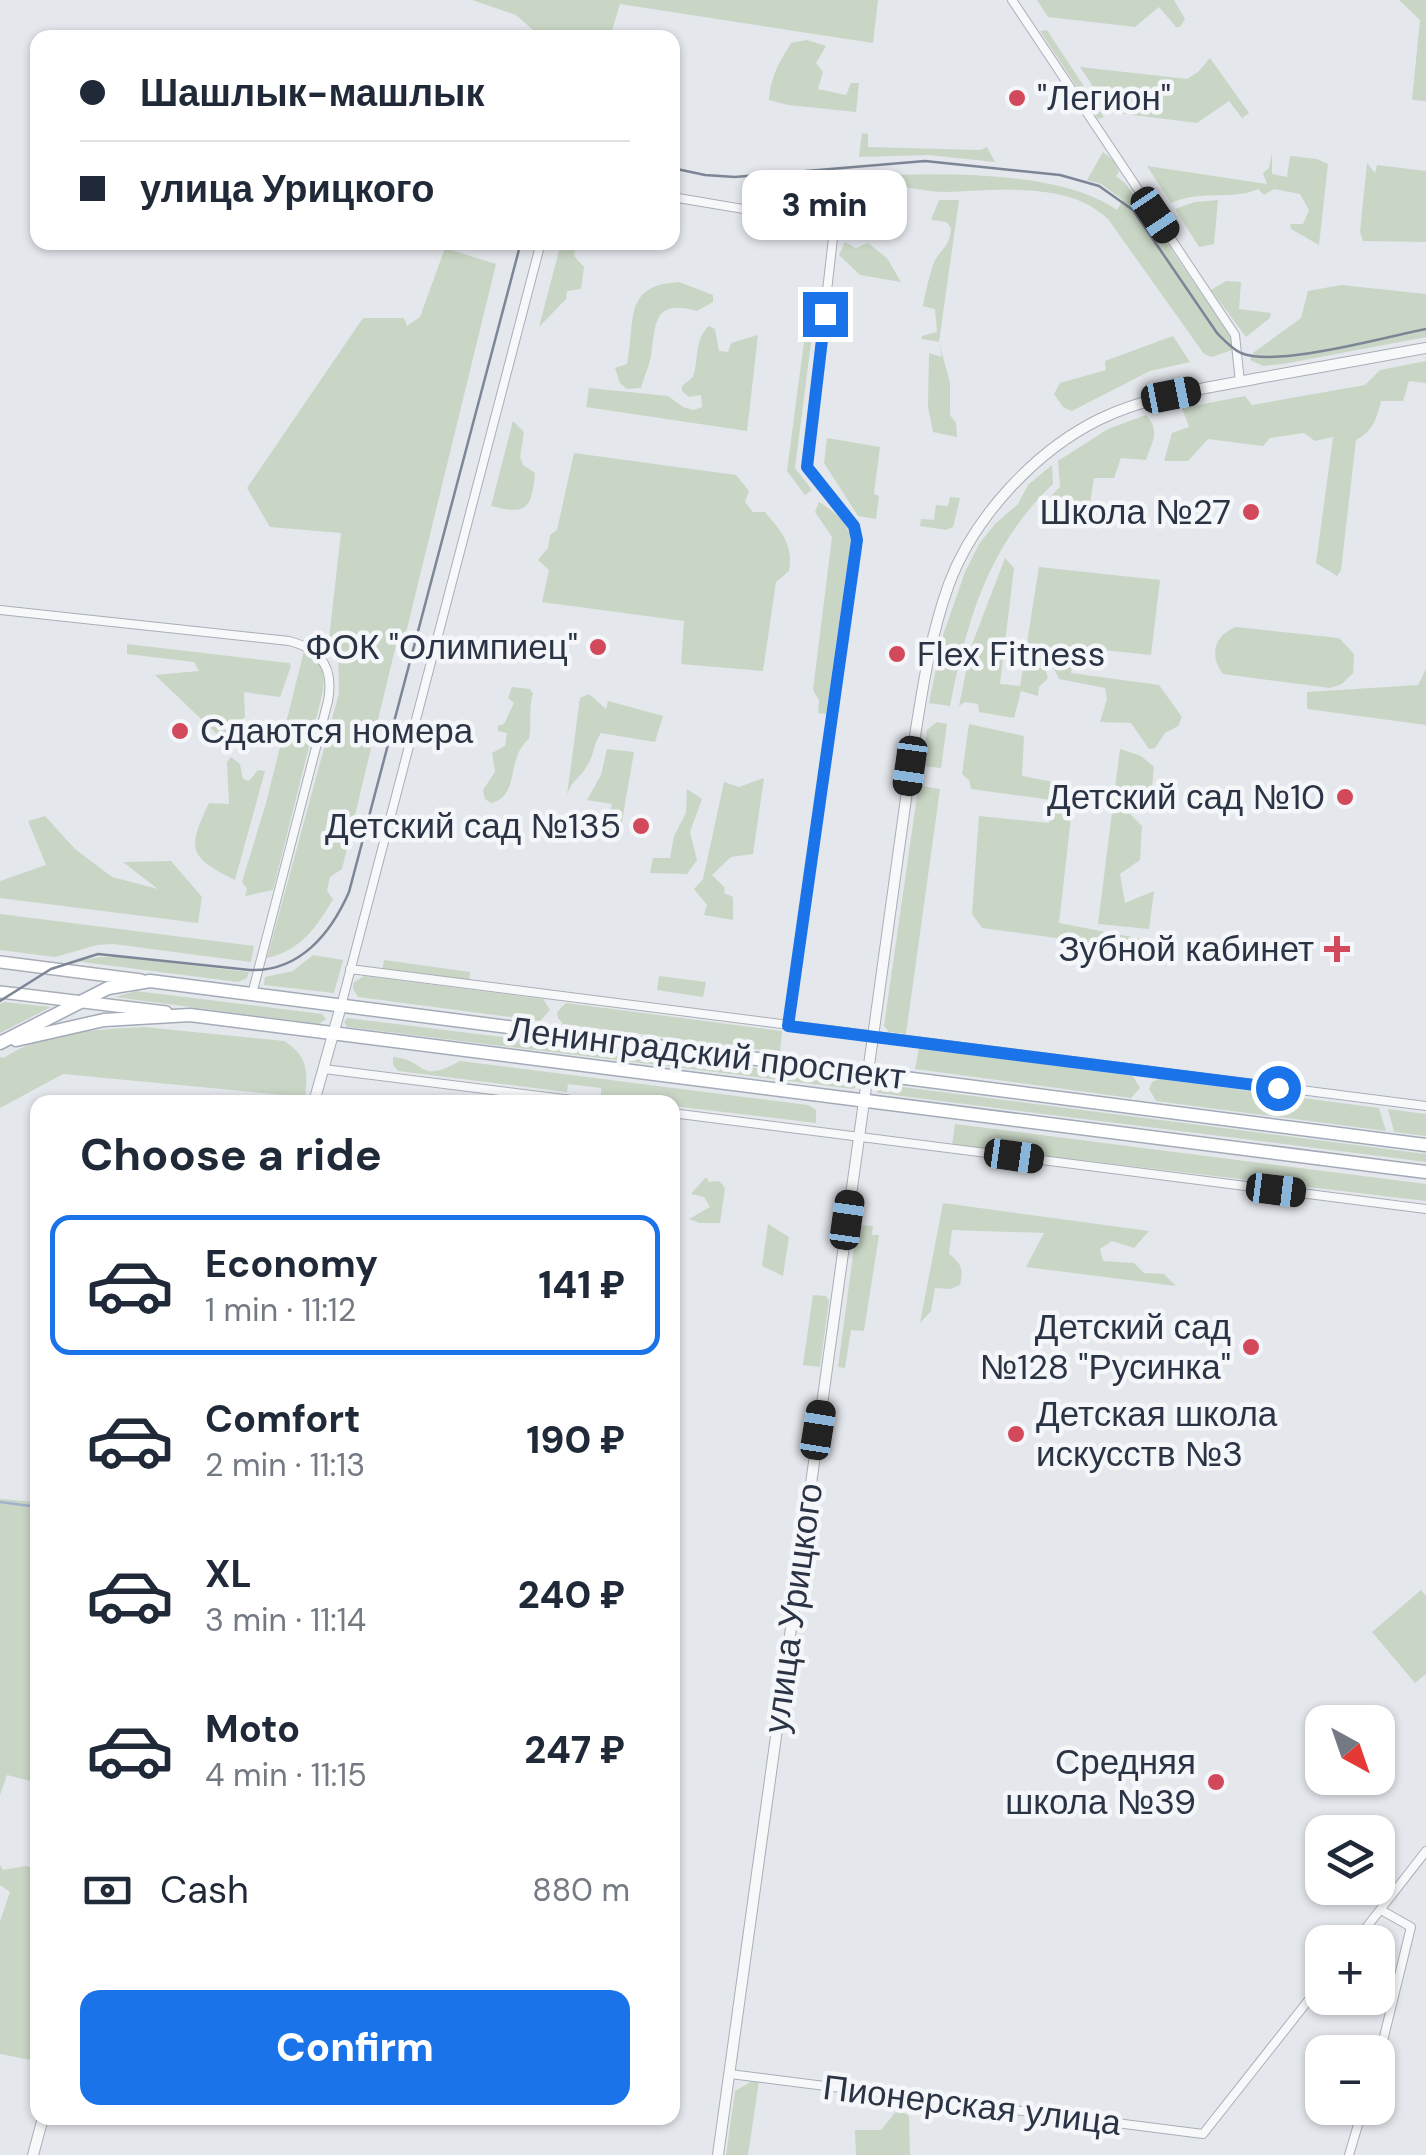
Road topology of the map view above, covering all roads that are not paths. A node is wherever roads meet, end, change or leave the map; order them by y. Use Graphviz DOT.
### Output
graph roads {
  1 [pos="1012,0"];
  2 [pos="680,198"];
  3 [pos="539,250"];
  4 [pos="1426,348"];
  5 [pos="1240,382"];
  6 [pos="0,610"];
  7 [pos="0,962"];
  8 [pos="350,969"];
  9 [pos="150,981"];
  10 [pos="0,992"];
  11 [pos="252,994"];
  12 [pos="78,1001"];
  13 [pos="340,1006"];
  14 [pos="190,1016"];
  15 [pos="788,1026"];
  16 [pos="333,1035"];
  17 [pos="873,1037"];
  18 [pos="0,1045"];
  19 [pos="324,1069"];
  20 [pos="868,1073"];
  21 [pos="316,1095"];
  22 [pos="532,1095"];
  23 [pos="864,1100"];
  24 [pos="1426,1106"];
  25 [pos="680,1114"];
  26 [pos="860,1136"];
  27 [pos="1426,1145"];
  28 [pos="1426,1172"];
  29 [pos="1426,1209"];
  30 [pos="1426,1851"];
  31 [pos="1382,1910"];
  32 [pos="1369,1925"];
  33 [pos="1305,2005"];
  34 [pos="1384,2035"];
  35 [pos="730,2074"];
  36 [pos="41,2125"];
  37 [pos="1358,2125"];
  38 [pos="33,2155"];
  39 [pos="718,2155"];
  40 [pos="1348,2155"];
  1 -- 5 [label="street"];
  2 -- 15 [label="street"];
  3 -- 8 [label="street"];
  4 -- 5 [label="street, улица Урицкого"];
  5 -- 17 [label="street, улица Урицкого"];
  6 -- 11 [label="street"];
  7 -- 9 [label="main road"];
  8 -- 13 [label="street"];
  8 -- 15 [label="street"];
  9 -- 11 [label="main road, Ленинградский проспект"];
  9 -- 12 [label="main road, Ленинградский проспект"];
  10 -- 12 [label="main road"];
  11 -- 13 [label="main road, Ленинградский проспект"];
  12 -- 14 [label="main road"];
  12 -- 18 [label="main road, Ленинградский проспект"];
  13 -- 16 [label="street"];
  13 -- 20 [label="main road, Ленинградский проспект"];
  14 -- 16 [label="main road, Ленинградский проспект"];
  14 -- 18 [label="main road, Ленинградский проспект"];
  15 -- 17 [label="street"];
  16 -- 19 [label="street"];
  16 -- 23 [label="main road, Ленинградский проспект"];
  17 -- 20 [label="street, улица Урицкого"];
  17 -- 24 [label="street"];
  19 -- 21 [label="street"];
  19 -- 22 [label="street"];
  20 -- 23 [label="street, улица Урицкого"];
  20 -- 27 [label="main road, Ленинградский проспект"];
  23 -- 26 [label="street, улица Урицкого"];
  23 -- 28 [label="main road, Ленинградский проспект"];
  25 -- 26 [label="street"];
  26 -- 29 [label="street"];
  26 -- 35 [label="street, улица Урицкого"];
  30 -- 31 [label="street"];
  31 -- 32 [label="street"];
  31 -- 34 [label="street"];
  33 -- 35 [label="street, Пионерская улица"];
  35 -- 39 [label="street, улица Урицкого"];
  36 -- 38 [label="street"];
  37 -- 40 [label="street"];
}
